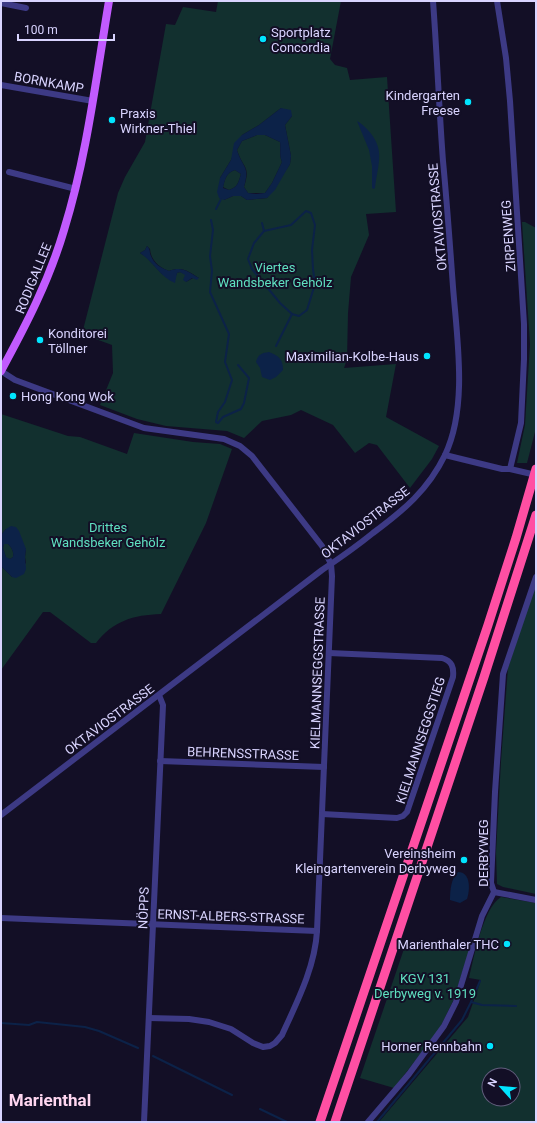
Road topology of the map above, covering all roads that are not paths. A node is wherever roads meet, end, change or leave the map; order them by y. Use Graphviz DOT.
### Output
graph roads {
  1 [pos="109,1"];
  2 [pos="433,1"];
  3 [pos="497,1"];
  4 [pos="1,3"];
  5 [pos="26,8"];
  6 [pos="1,85"];
  7 [pos="93,101"];
  8 [pos="9,172"];
  9 [pos="76,189"];
  10 [pos="1,371"];
  11 [pos="445,455"];
  12 [pos="510,469"];
  13 [pos="536,469"];
  14 [pos="536,475"];
  15 [pos="536,515"];
  16 [pos="331,564"];
  17 [pos="536,577"];
  18 [pos="328,653"];
  19 [pos="159,695"];
  20 [pos="160,761"];
  21 [pos="324,767"];
  22 [pos="322,814"];
  23 [pos="1,815"];
  24 [pos="494,892"];
  25 [pos="536,900"];
  26 [pos="1,918"];
  27 [pos="154,924"];
  28 [pos="317,931"];
  29 [pos="149,1018"];
  30 [pos="144,1122"];
  31 [pos="320,1122"];
  32 [pos="334,1122"];
  33 [pos="368,1122"];
  1 -- 7 [label="main road, RODIGALLEE"];
  2 -- 11 [label="street, OKTAVIOSTRASSE"];
  3 -- 12 [label="street, ZIRPENWEG"];
  4 -- 5 [label="street"];
  6 -- 7 [label="street, BORNKAMP"];
  7 -- 9 [label="main road, RODIGALLEE"];
  8 -- 9 [label="street"];
  9 -- 10 [label="main road, RODIGALLEE"];
  10 -- 16 [label="street, KIELMANNSEGGSTRASSE"];
  11 -- 12 [label="street"];
  11 -- 16 [label="street, OKTAVIOSTRASSE"];
  12 -- 14 [label="street"];
  13 -- 31 [label="highway"];
  15 -- 32 [label="highway"];
  16 -- 18 [label="street, KIELMANNSEGGSTRASSE"];
  16 -- 19 [label="street, OKTAVIOSTRASSE"];
  17 -- 24 [label="street, DERBYWEG"];
  18 -- 21 [label="street, KIELMANNSEGGSTRASSE"];
  18 -- 22 [label="street, KIELMANNSEGGSTIEG"];
  19 -- 20 [label="street, NÖPPS"];
  19 -- 23 [label="street, OKTAVIOSTRASSE"];
  20 -- 21 [label="street, BEHRENSSTRASSE"];
  20 -- 27 [label="street, NÖPPS"];
  21 -- 22 [label="street, KIELMANNSEGGSTRASSE"];
  22 -- 28 [label="street, KIELMANNSEGGSTRASSE"];
  24 -- 25 [label="street"];
  24 -- 33 [label="street, DERBYWEG"];
  26 -- 27 [label="street, ERNST-ALBERS-STRASSE"];
  27 -- 28 [label="street, ERNST-ALBERS-STRASSE"];
  27 -- 29 [label="street, NÖPPS"];
  28 -- 29 [label="street, KIELMANNSEGGSTRASSE"];
  29 -- 30 [label="street, NÖPPS"];
}
